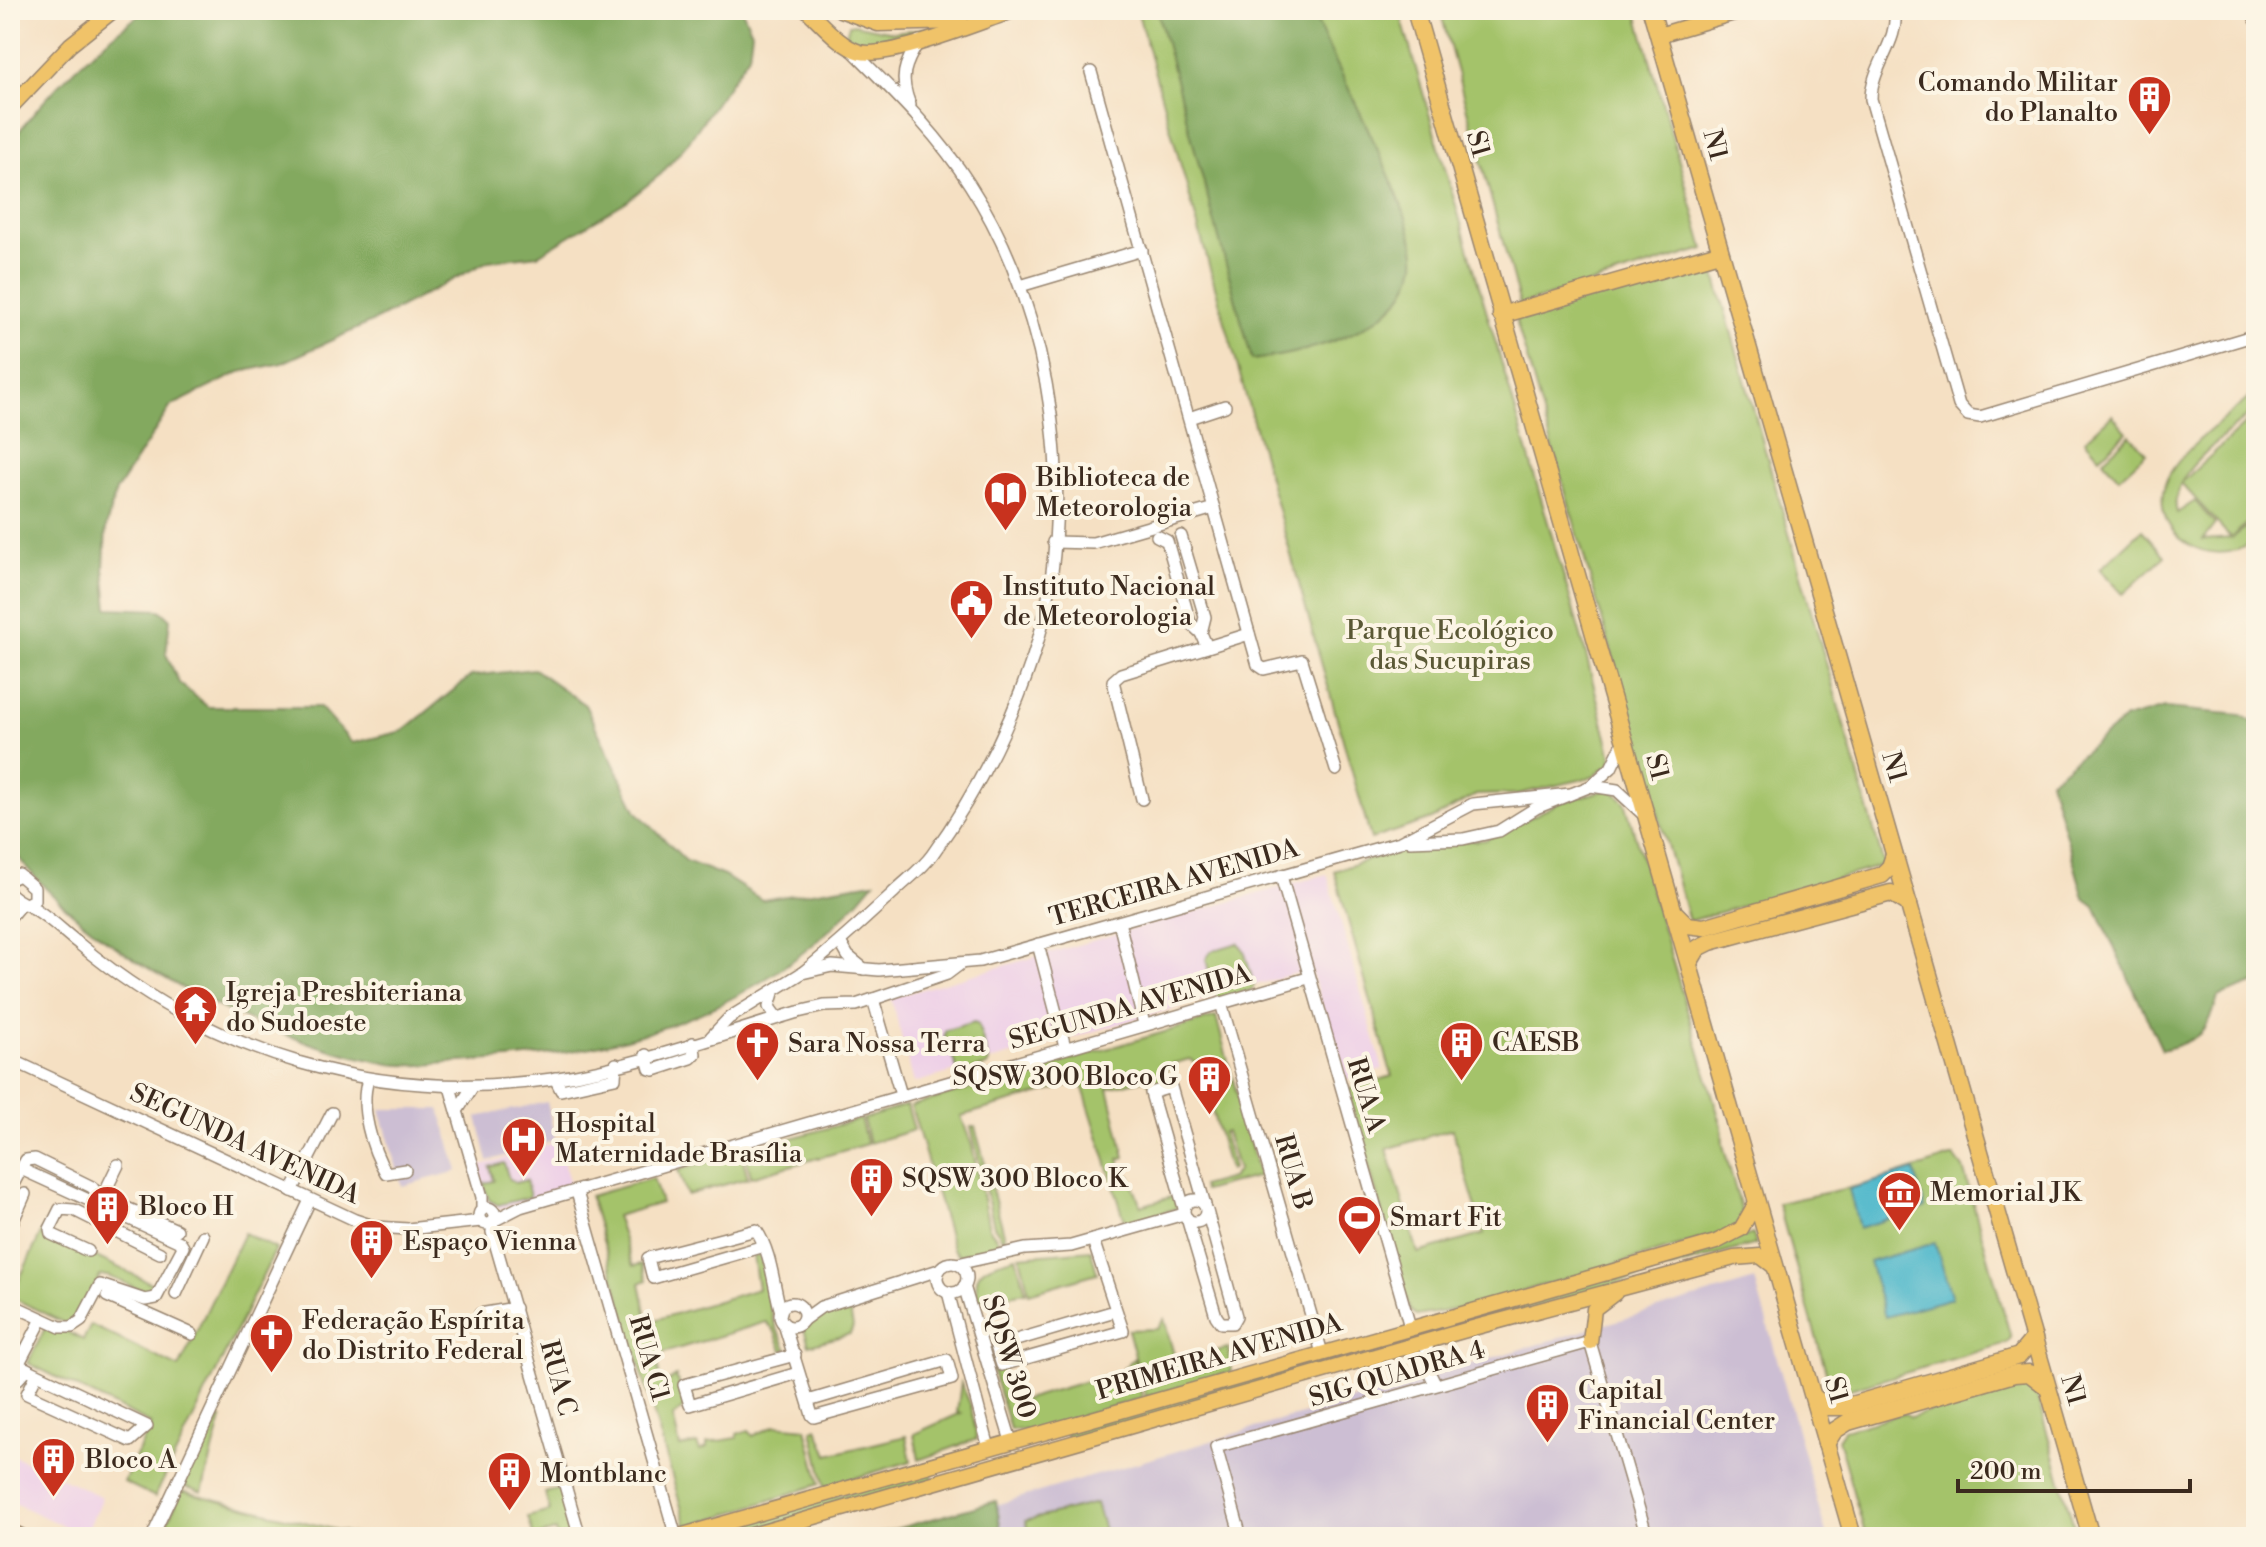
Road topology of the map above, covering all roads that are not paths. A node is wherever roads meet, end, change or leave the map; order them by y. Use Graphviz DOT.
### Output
graph roads {
  1 [pos="114,10"];
  2 [pos="807,10"];
  3 [pos="840,10"];
  4 [pos="1016,10"];
  5 [pos="1044,10"];
  6 [pos="1054,10"];
  7 [pos="1078,10"];
  8 [pos="1415,10"];
  9 [pos="1651,10"];
  10 [pos="1744,10"];
  11 [pos="1895,10"];
  12 [pos="2251,10"];
  13 [pos="99,15"];
  14 [pos="984,20"];
  15 [pos="2256,20"];
  16 [pos="878,24"];
  17 [pos="1659,35"];
  18 [pos="919,41"];
  19 [pos="844,43"];
  20 [pos="1091,72"];
  21 [pos="10,108"];
  22 [pos="912,109"];
  23 [pos="1142,250"];
  24 [pos="1719,253"];
  25 [pos="1020,286"];
  26 [pos="1501,315"];
  27 [pos="2256,335"];
  28 [pos="1225,406"];
  29 [pos="1189,418"];
  30 [pos="1214,508"];
  31 [pos="1157,536"];
  32 [pos="1181,536"];
  33 [pos="1053,542"];
  34 [pos="1201,633"];
  35 [pos="1249,634"];
  36 [pos="1207,647"];
  37 [pos="1625,740"];
  38 [pos="1336,770"];
  39 [pos="1591,786"];
  40 [pos="1570,794"];
  41 [pos="1142,799"];
  42 [pos="1512,800"];
  43 [pos="1645,815"];
  44 [pos="1453,817"];
  45 [pos="1515,822"];
  46 [pos="1463,839"];
  47 [pos="1400,842"];
  48 [pos="1894,855"];
  49 [pos="13,874"];
  50 [pos="1281,876"];
  51 [pos="36,893"];
  52 [pos="10,894"];
  53 [pos="23,904"];
  54 [pos="1909,904"];
  55 [pos="1674,912"];
  56 [pos="10,917"];
  57 [pos="52,922"];
  58 [pos="1119,922"];
  59 [pos="838,944"];
  60 [pos="1038,944"];
  61 [pos="1689,963"];
  62 [pos="959,965"];
  63 [pos="832,966"];
  64 [pos="865,969"];
  65 [pos="879,970"];
  66 [pos="802,973"];
  67 [pos="1308,978"];
  68 [pos="773,993"];
  69 [pos="877,998"];
  70 [pos="1221,1003"];
  71 [pos="856,1005"];
  72 [pos="777,1018"];
  73 [pos="878,1023"];
  74 [pos="1144,1024"];
  75 [pos="711,1038"];
  76 [pos="1065,1047"];
  77 [pos="10,1059"];
  78 [pos="368,1080"];
  79 [pos="473,1086"];
  80 [pos="434,1087"];
  81 [pos="453,1087"];
  82 [pos="901,1095"];
  83 [pos="456,1108"];
  84 [pos="332,1113"];
  85 [pos="118,1165"];
  86 [pos="405,1170"];
  87 [pos="1200,1188"];
  88 [pos="10,1190"];
  89 [pos="292,1191"];
  90 [pos="577,1192"];
  91 [pos="25,1194"];
  92 [pos="1180,1194"];
  93 [pos="310,1200"];
  94 [pos="1757,1201"];
  95 [pos="96,1204"];
  96 [pos="1206,1208"];
  97 [pos="118,1210"];
  98 [pos="1185,1213"];
  99 [pos="488,1218"];
  100 [pos="141,1220"];
  101 [pos="11,1225"];
  102 [pos="109,1228"];
  103 [pos="177,1230"];
  104 [pos="203,1236"];
  105 [pos="1093,1240"];
  106 [pos="764,1246"];
  107 [pos="88,1251"];
  108 [pos="160,1253"];
  109 [pos="994,1256"];
  110 [pos="957,1264"];
  111 [pos="1776,1268"];
  112 [pos="939,1270"];
  113 [pos="172,1272"];
  114 [pos="184,1277"];
  115 [pos="773,1278"];
  116 [pos="965,1284"];
  117 [pos="890,1286"];
  118 [pos="1625,1287"];
  119 [pos="945,1290"];
  120 [pos="176,1294"];
  121 [pos="107,1296"];
  122 [pos="129,1300"];
  123 [pos="795,1303"];
  124 [pos="10,1304"];
  125 [pos="821,1307"];
  126 [pos="515,1308"];
  127 [pos="1115,1311"];
  128 [pos="1468,1311"];
  129 [pos="480,1314"];
  130 [pos="783,1318"];
  131 [pos="42,1319"];
  132 [pos="802,1322"];
  133 [pos="1410,1327"];
  134 [pos="1473,1328"];
  135 [pos="192,1334"];
  136 [pos="2034,1338"];
  137 [pos="1428,1342"];
  138 [pos="1590,1342"];
  139 [pos="1354,1343"];
  140 [pos="1407,1348"];
  141 [pos="1322,1353"];
  142 [pos="795,1355"];
  143 [pos="1358,1362"];
  144 [pos="23,1367"];
  145 [pos="798,1373"];
  146 [pos="10,1381"];
  147 [pos="1429,1382"];
  148 [pos="2047,1387"];
  149 [pos="1813,1396"];
  150 [pos="808,1401"];
  151 [pos="996,1401"];
  152 [pos="977,1405"];
  153 [pos="1055,1429"];
  154 [pos="1011,1441"];
  155 [pos="1826,1444"];
  156 [pos="1057,1447"];
  157 [pos="989,1448"];
  158 [pos="942,1462"];
  159 [pos="948,1480"];
  160 [pos="10,1531"];
  161 [pos="23,1537"];
  162 [pos="152,1537"];
  163 [pos="580,1537"];
  164 [pos="676,1537"];
  165 [pos="745,1537"];
  166 [pos="1241,1537"];
  167 [pos="1647,1537"];
  168 [pos="1853,1537"];
  169 [pos="2091,1537"];
  1 -- 13 [label="main road"];
  2 -- 19 [label="main road"];
  3 -- 16 [label="main road"];
  4 -- 14 [label="main road"];
  5 -- 6 [label="main road"];
  6 -- 7 [label="main road"];
  8 -- 26 [label="highway, S1"];
  9 -- 17 [label="highway, N1"];
  10 -- 17 [label="main road"];
  11 -- 27 [label="street"];
  12 -- 15 [label="street"];
  13 -- 21 [label="main road"];
  14 -- 16 [label="main road"];
  14 -- 18 [label="main road"];
  16 -- 19 [label="main road"];
  17 -- 24 [label="highway, N1"];
  18 -- 19 [label="main road"];
  18 -- 22 [label="street"];
  19 -- 22 [label="street"];
  20 -- 23 [label="street"];
  22 -- 25 [label="street"];
  23 -- 25 [label="street"];
  23 -- 29 [label="street"];
  24 -- 26 [label="highway"];
  24 -- 48 [label="highway, N1"];
  25 -- 33 [label="street"];
  26 -- 37 [label="highway, S1"];
  28 -- 29 [label="street"];
  29 -- 30 [label="street"];
  30 -- 33 [label="street"];
  30 -- 35 [label="street"];
  31 -- 34 [label="street"];
  32 -- 34 [label="street"];
  33 -- 59 [label="street"];
  34 -- 36 [label="street"];
  35 -- 36 [label="street"];
  35 -- 38 [label="street"];
  36 -- 41 [label="street"];
  37 -- 39 [label="street"];
  37 -- 43 [label="highway, S1"];
  39 -- 40 [label="street"];
  39 -- 43 [label="street"];
  40 -- 42 [label="street"];
  40 -- 45 [label="street"];
  42 -- 44 [label="street"];
  42 -- 45 [label="street"];
  43 -- 55 [label="highway, S1"];
  44 -- 46 [label="street"];
  44 -- 47 [label="street"];
  45 -- 46 [label="street"];
  46 -- 47 [label="street"];
  47 -- 50 [label="street, TERCEIRA AVENIDA"];
  48 -- 54 [label="highway, N1"];
  48 -- 55 [label="highway"];
  49 -- 51 [label="street, TERCEIRA AVENIDA"];
  50 -- 58 [label="street, TERCEIRA AVENIDA"];
  50 -- 67 [label="street, RUA A"];
  51 -- 53 [label="street"];
  51 -- 57 [label="street, TERCEIRA AVENIDA"];
  52 -- 53 [label="street, TERCEIRA AVENIDA"];
  53 -- 56 [label="street"];
  53 -- 57 [label="street, TERCEIRA AVENIDA"];
  54 -- 61 [label="highway"];
  54 -- 136 [label="highway, N1"];
  55 -- 61 [label="highway, S1"];
  57 -- 78 [label="street, TERCEIRA AVENIDA"];
  58 -- 60 [label="street, TERCEIRA AVENIDA"];
  58 -- 74 [label="street"];
  59 -- 63 [label="street"];
  59 -- 64 [label="street"];
  59 -- 66 [label="street"];
  60 -- 62 [label="street, TERCEIRA AVENIDA"];
  60 -- 76 [label="street"];
  61 -- 94 [label="highway, S1"];
  62 -- 65 [label="street, TERCEIRA AVENIDA"];
  62 -- 69 [label="street, TERCEIRA AVENIDA"];
  63 -- 64 [label="street, TERCEIRA AVENIDA"];
  63 -- 66 [label="street, TERCEIRA AVENIDA"];
  64 -- 65 [label="street, TERCEIRA AVENIDA"];
  65 -- 69 [label="street"];
  66 -- 68 [label="street, TERCEIRA AVENIDA"];
  67 -- 70 [label="street, SEGUNDA AVENIDA"];
  67 -- 133 [label="street, RUA A"];
  68 -- 72 [label="street"];
  68 -- 75 [label="street, TERCEIRA AVENIDA"];
  69 -- 71 [label="street, TERCEIRA AVENIDA"];
  69 -- 73 [label="street"];
  70 -- 74 [label="street, SEGUNDA AVENIDA"];
  70 -- 141 [label="street, RUA B"];
  71 -- 72 [label="street, TERCEIRA AVENIDA"];
  71 -- 73 [label="street"];
  72 -- 75 [label="street, TERCEIRA AVENIDA"];
  73 -- 82 [label="street"];
  74 -- 76 [label="street, SEGUNDA AVENIDA"];
  75 -- 79 [label="street, TERCEIRA AVENIDA"];
  76 -- 82 [label="street, SEGUNDA AVENIDA"];
  77 -- 89 [label="street, SEGUNDA AVENIDA"];
  78 -- 80 [label="street, TERCEIRA AVENIDA"];
  78 -- 86 [label="street"];
  79 -- 81 [label="street, TERCEIRA AVENIDA"];
  79 -- 83 [label="street"];
  80 -- 81 [label="street, TERCEIRA AVENIDA"];
  80 -- 83 [label="street"];
  81 -- 83 [label="street, RUA C"];
  82 -- 90 [label="street, SEGUNDA AVENIDA"];
  83 -- 99 [label="street, RUA C"];
  84 -- 89 [label="street"];
  85 -- 95 [label="street"];
  87 -- 92 [label="street"];
  87 -- 92 [label="street"];
  87 -- 96 [label="street"];
  88 -- 95 [label="street"];
  89 -- 93 [label="street, SEGUNDA AVENIDA"];
  90 -- 99 [label="street, SEGUNDA AVENIDA"];
  90 -- 164 [label="street, RUA C1"];
  91 -- 101 [label="street"];
  92 -- 98 [label="street"];
  93 -- 99 [label="street, SEGUNDA AVENIDA"];
  93 -- 162 [label="street"];
  94 -- 111 [label="highway, S1"];
  94 -- 128 [label="main road, PRIMEIRA AVENIDA"];
  95 -- 97 [label="street"];
  96 -- 98 [label="street"];
  96 -- 98 [label="street"];
  96 -- 98 [label="street"];
  97 -- 100 [label="street"];
  97 -- 102 [label="street"];
  98 -- 105 [label="street"];
  99 -- 126 [label="street, RUA C"];
  100 -- 103 [label="street"];
  100 -- 113 [label="street"];
  102 -- 107 [label="street"];
  102 -- 108 [label="street"];
  104 -- 114 [label="street"];
  105 -- 109 [label="street"];
  105 -- 127 [label="street"];
  106 -- 106 [label="street"];
  106 -- 115 [label="street"];
  109 -- 110 [label="street"];
  109 -- 116 [label="street"];
  110 -- 112 [label="street"];
  110 -- 116 [label="street"];
  111 -- 118 [label="main road, PRIMEIRA AVENIDA"];
  111 -- 149 [label="highway, S1"];
  112 -- 117 [label="street"];
  112 -- 119 [label="street"];
  113 -- 114 [label="street"];
  113 -- 122 [label="street"];
  114 -- 120 [label="street"];
  115 -- 123 [label="street"];
  115 -- 130 [label="street"];
  116 -- 119 [label="street"];
  116 -- 151 [label="street, SQSW 300"];
  117 -- 119 [label="street"];
  117 -- 125 [label="street"];
  118 -- 134 [label="main road, PRIMEIRA AVENIDA"];
  118 -- 138 [label="main road"];
  119 -- 152 [label="street, SQSW 300"];
  121 -- 122 [label="street"];
  122 -- 131 [label="street"];
  122 -- 135 [label="street"];
  123 -- 125 [label="street"];
  123 -- 130 [label="street"];
  123 -- 132 [label="street"];
  124 -- 131 [label="street"];
  125 -- 132 [label="street"];
  126 -- 129 [label="street"];
  126 -- 163 [label="street, RUA C"];
  127 -- 127 [label="street"];
  128 -- 133 [label="main road, PRIMEIRA AVENIDA"];
  128 -- 134 [label="main road"];
  130 -- 132 [label="street"];
  130 -- 142 [label="street"];
  131 -- 144 [label="street"];
  132 -- 142 [label="street"];
  133 -- 139 [label="main road, PRIMEIRA AVENIDA"];
  134 -- 137 [label="main road, PRIMEIRA AVENIDA"];
  136 -- 148 [label="highway, N1"];
  136 -- 149 [label="highway"];
  137 -- 140 [label="main road, PRIMEIRA AVENIDA"];
  137 -- 147 [label="street"];
  138 -- 147 [label="street, SIG QUADRA 4"];
  138 -- 167 [label="street"];
  139 -- 141 [label="main road, PRIMEIRA AVENIDA"];
  139 -- 143 [label="main road"];
  140 -- 143 [label="main road, PRIMEIRA AVENIDA"];
  140 -- 147 [label="street"];
  141 -- 153 [label="main road, PRIMEIRA AVENIDA"];
  142 -- 145 [label="street"];
  142 -- 145 [label="street"];
  143 -- 156 [label="main road, PRIMEIRA AVENIDA"];
  144 -- 144 [label="street"];
  144 -- 146 [label="street"];
  145 -- 150 [label="street"];
  147 -- 166 [label="street, SIG QUADRA 4"];
  148 -- 155 [label="highway"];
  148 -- 169 [label="highway, N1"];
  149 -- 155 [label="highway, S1"];
  150 -- 150 [label="street"];
  151 -- 152 [label="street"];
  151 -- 154 [label="street, SQSW 300"];
  152 -- 157 [label="street, SQSW 300"];
  153 -- 154 [label="main road, PRIMEIRA AVENIDA"];
  153 -- 156 [label="main road"];
  154 -- 157 [label="main road, PRIMEIRA AVENIDA"];
  155 -- 168 [label="highway, S1"];
  156 -- 159 [label="main road, PRIMEIRA AVENIDA"];
  157 -- 158 [label="main road, PRIMEIRA AVENIDA"];
  158 -- 159 [label="main road"];
  158 -- 164 [label="main road, PRIMEIRA AVENIDA"];
  159 -- 165 [label="main road, PRIMEIRA AVENIDA"];
  160 -- 161 [label="main road"];
}
